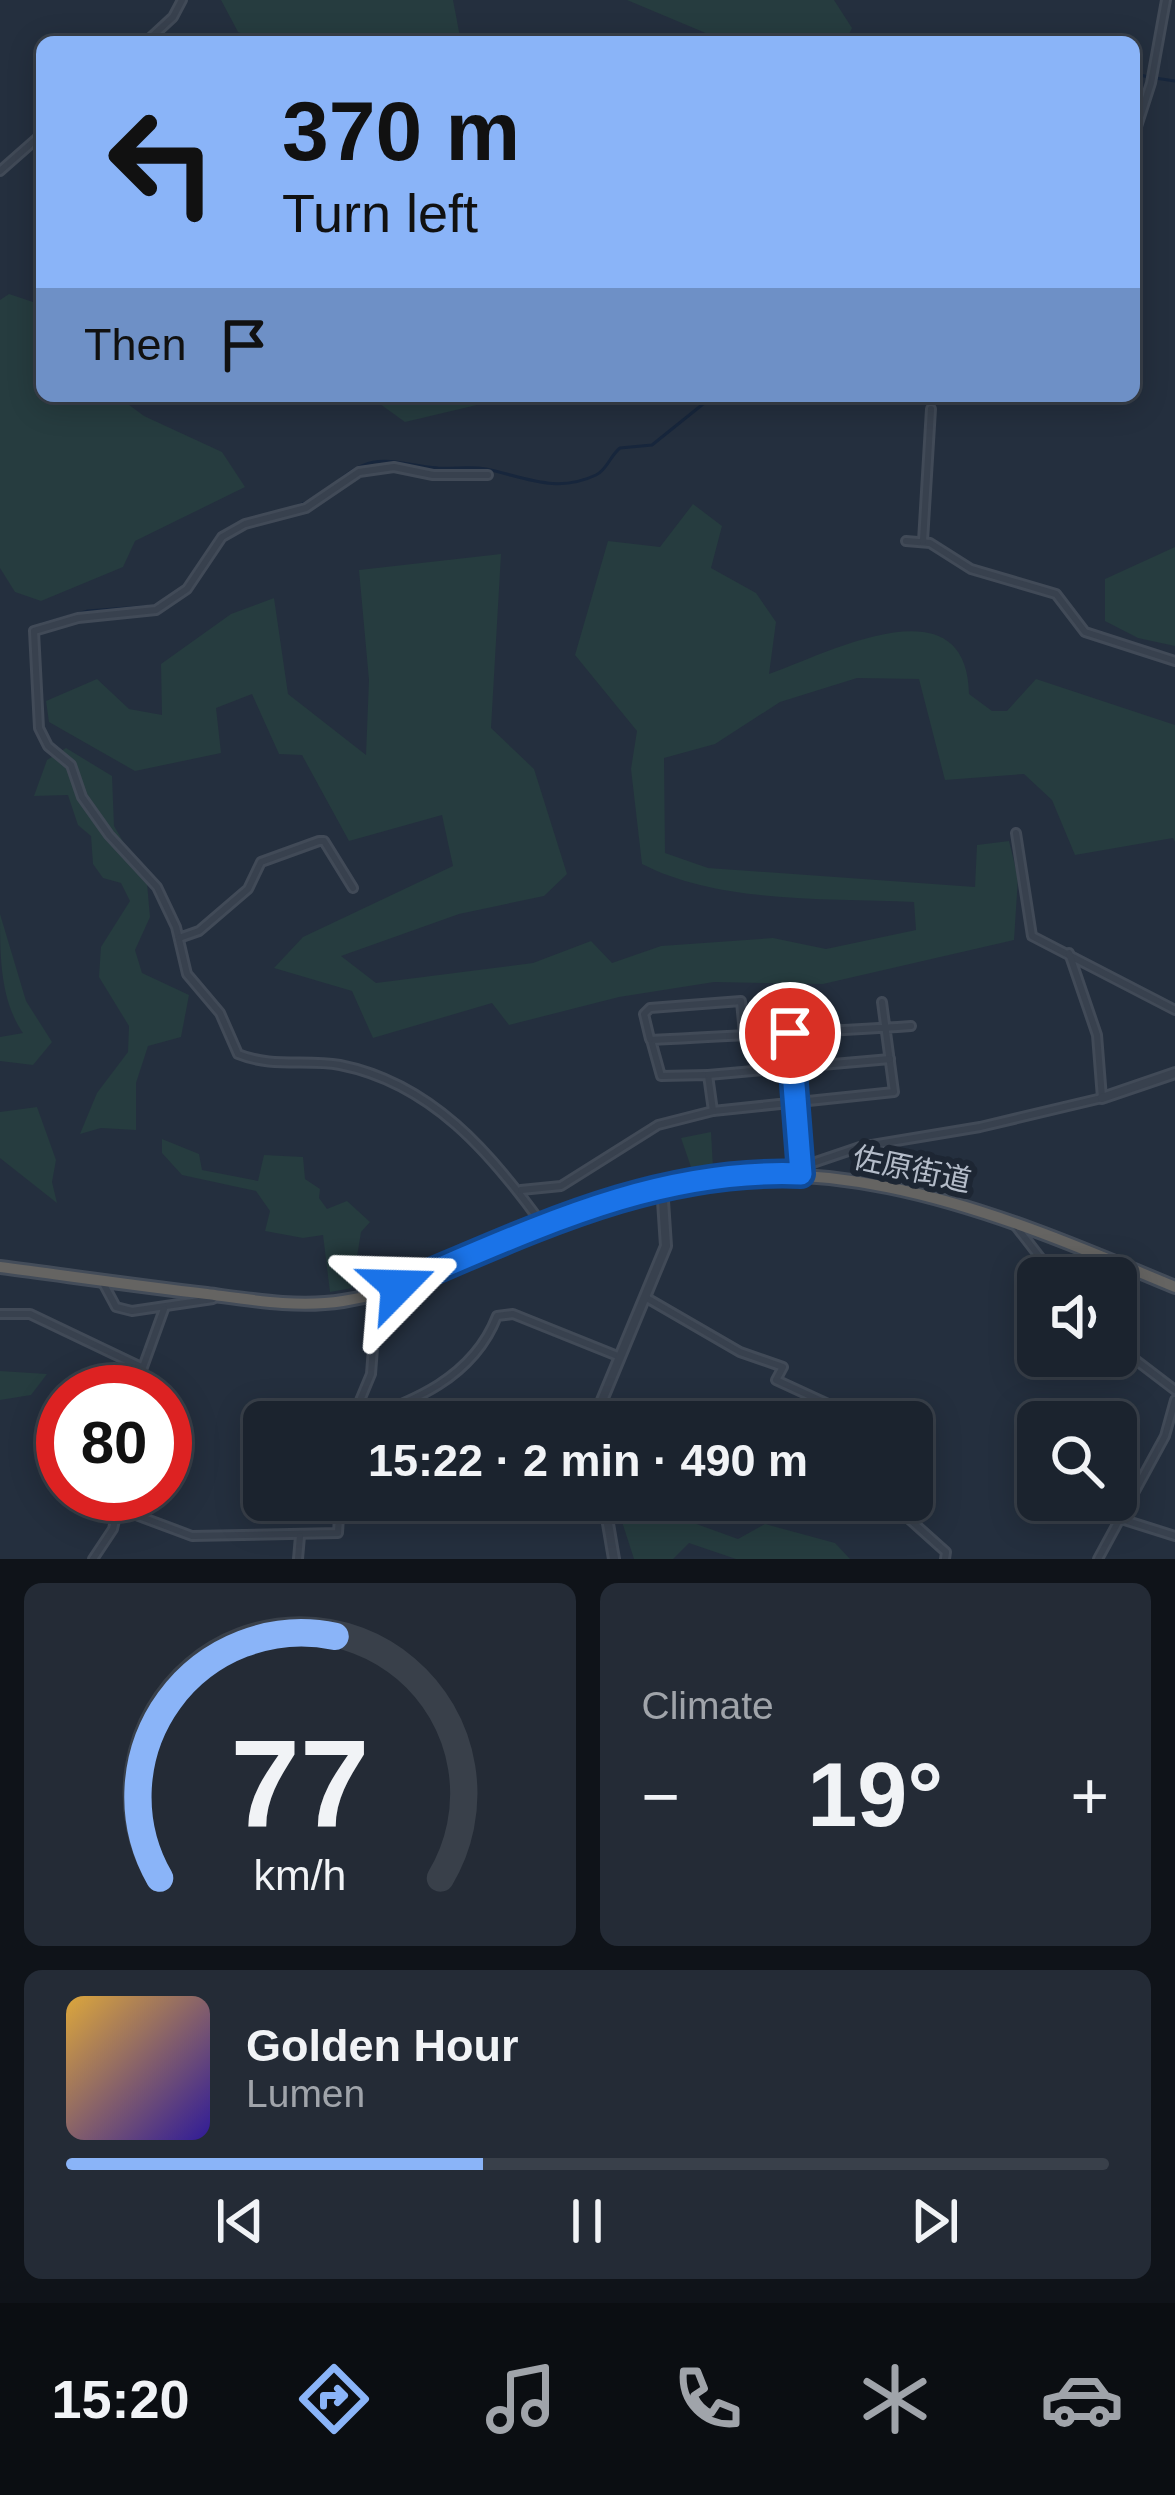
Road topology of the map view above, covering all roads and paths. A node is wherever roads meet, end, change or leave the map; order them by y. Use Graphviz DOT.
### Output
graph roads {
  1 [pos="182,0"];
  2 [pos="1166,0"];
  3 [pos="152,36"];
  4 [pos="1140,117"];
  5 [pos="36,139"];
  6 [pos="0,171"];
  7 [pos="931,409"];
  8 [pos="488,475"];
  9 [pos="906,541"];
  10 [pos="923,542"];
  11 [pos="1175,661"];
  12 [pos="1016,833"];
  13 [pos="353,889"];
  14 [pos="179,938"];
  15 [pos="1069,952"];
  16 [pos="882,1002"];
  17 [pos="1175,1010"];
  18 [pos="911,1027"];
  19 [pos="886,1028"];
  20 [pos="790,1033"];
  21 [pos="744,1034"];
  22 [pos="651,1040"];
  23 [pos="890,1059"];
  24 [pos="794,1069"];
  25 [pos="1175,1073"];
  26 [pos="708,1075"];
  27 [pos="1102,1098"];
  28 [pos="796,1106"];
  29 [pos="713,1111"];
  30 [pos="801,1170"];
  31 [pos="662,1185"];
  32 [pos="518,1190"];
  33 [pos="1014,1222"];
  34 [pos="542,1224"];
  35 [pos="1040,1257"];
  36 [pos="1,1265"];
  37 [pos="102,1281"];
  38 [pos="1175,1287"];
  39 [pos="377,1292"];
  40 [pos="221,1296"];
  41 [pos="645,1297"];
  42 [pos="164,1309"];
  43 [pos="0,1315"];
  44 [pos="620,1357"];
  45 [pos="1137,1361"];
  46 [pos="137,1365"];
  47 [pos="142,1365"];
  48 [pos="1175,1390"];
  49 [pos="1175,1400"];
  50 [pos="361,1401"];
  51 [pos="406,1401"];
  52 [pos="601,1401"];
  53 [pos="827,1401"];
  54 [pos="1137,1485"];
  55 [pos="115,1521"];
  56 [pos="152,1521"];
  57 [pos="339,1521"];
  58 [pos="608,1521"];
  59 [pos="911,1521"];
  60 [pos="1117,1521"];
  61 [pos="1128,1521"];
  62 [pos="300,1535"];
  63 [pos="1175,1536"];
  64 [pos="93,1559"];
  65 [pos="298,1559"];
  66 [pos="614,1559"];
  67 [pos="945,1559"];
  68 [pos="1098,1559"];
  1 -- 3 [label="street"];
  2 -- 4 [label="street"];
  5 -- 6 [label="street"];
  7 -- 10 [label="street"];
  8 -- 14 [label="street"];
  9 -- 10 [label="street"];
  10 -- 11 [label="street"];
  12 -- 15 [label="street"];
  13 -- 14 [label="street"];
  14 -- 32 [label="street"];
  15 -- 17 [label="street"];
  15 -- 27 [label="street"];
  16 -- 19 [label="street"];
  18 -- 19 [label="street"];
  19 -- 20 [label="street"];
  19 -- 23 [label="street"];
  20 -- 21 [label="street"];
  20 -- 24 [label="street"];
  21 -- 22 [label="street"];
  21 -- 22 [label="street"];
  22 -- 26 [label="street"];
  23 -- 24 [label="street"];
  23 -- 28 [label="street"];
  24 -- 26 [label="street"];
  24 -- 28 [label="street"];
  25 -- 27 [label="street"];
  26 -- 29 [label="street"];
  27 -- 30 [label="street"];
  28 -- 29 [label="street"];
  28 -- 30 [label="street"];
  29 -- 32 [label="street"];
  30 -- 31 [label="highway, 佐原街道"];
  30 -- 33 [label="highway, 佐原街道"];
  31 -- 34 [label="highway, 佐原街道"];
  31 -- 41 [label="street"];
  32 -- 34 [label="street"];
  33 -- 35 [label="street"];
  33 -- 38 [label="highway, 佐原街道"];
  34 -- 39 [label="highway, 佐原街道"];
  36 -- 37 [label="highway, 佐原街道"];
  37 -- 40 [label="highway, 佐原街道"];
  37 -- 42 [label="street"];
  39 -- 40 [label="highway, 佐原街道"];
  39 -- 50 [label="street"];
  40 -- 42 [label="street"];
  41 -- 44 [label="street"];
  41 -- 53 [label="street"];
  42 -- 47 [label="street"];
  43 -- 46 [label="street"];
  44 -- 51 [label="street"];
  44 -- 52 [label="street"];
  45 -- 48 [label="street"];
  49 -- 54 [label="street"];
  55 -- 64 [label="street"];
  56 -- 62 [label="street"];
  57 -- 62 [label="street"];
  58 -- 66 [label="street"];
  59 -- 67 [label="street"];
  60 -- 68 [label="street"];
  61 -- 63 [label="street"];
  62 -- 65 [label="street"];
}
